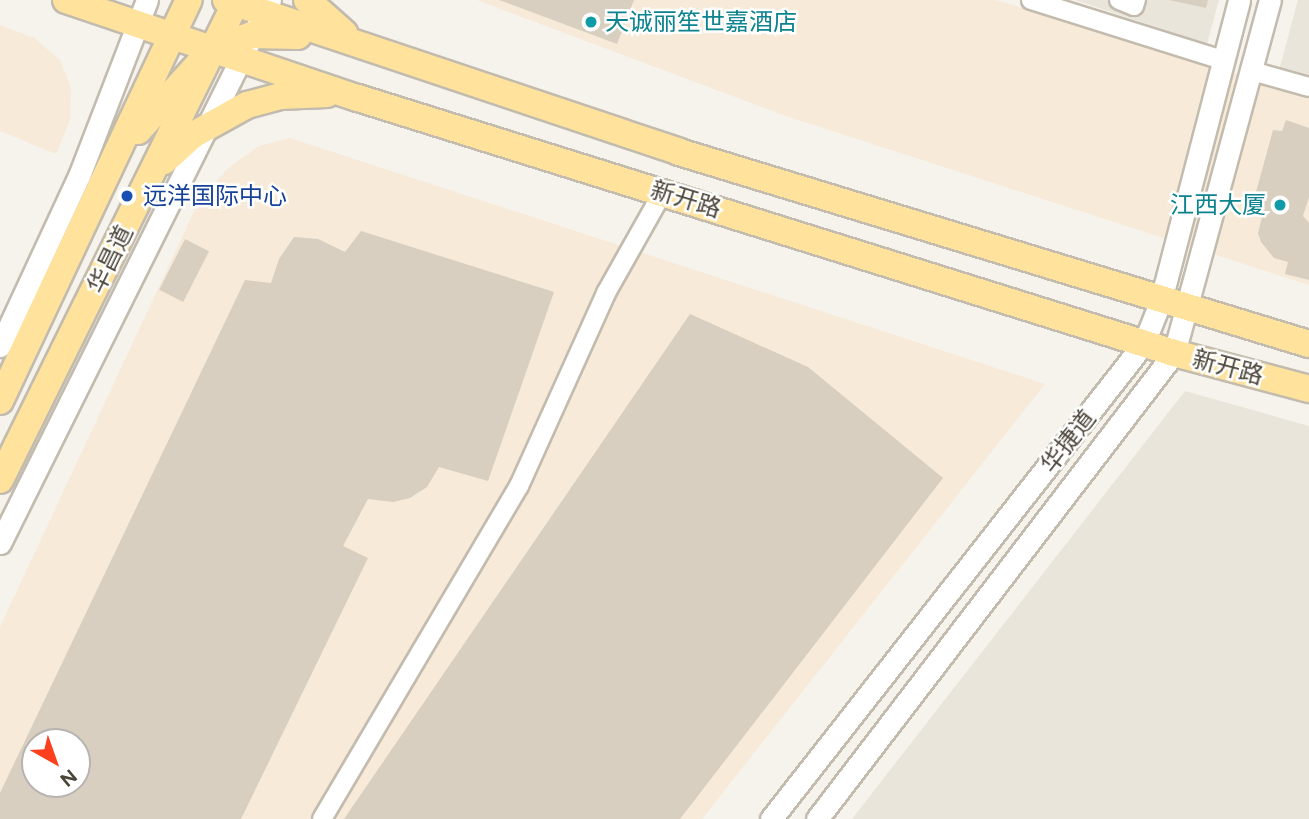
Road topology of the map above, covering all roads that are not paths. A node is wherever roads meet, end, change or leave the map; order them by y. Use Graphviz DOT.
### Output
graph roads {
  1 [pos="189,0"];
  2 [pos="307,0"];
  3 [pos="1031,0"];
  4 [pos="1119,0"];
  5 [pos="1136,0"];
  6 [pos="1239,0"];
  7 [pos="1270,0"];
  8 [pos="69,1"];
  9 [pos="139,8"];
  10 [pos="249,16"];
  11 [pos="172,35"];
  12 [pos="369,48"];
  13 [pos="212,49"];
  14 [pos="1223,61"];
  15 [pos="1252,71"];
  16 [pos="1309,87"];
  17 [pos="358,98"];
  18 [pos="205,127"];
  19 [pos="115,159"];
  20 [pos="151,175"];
  21 [pos="663,192"];
  22 [pos="1161,300"];
  23 [pos="1188,309"];
  24 [pos="1144,344"];
  25 [pos="1309,344"];
  26 [pos="0,346"];
  27 [pos="1174,353"];
  28 [pos="1309,390"];
  29 [pos="0,401"];
  30 [pos="0,480"];
  31 [pos="0,543"];
  32 [pos="322,819"];
  33 [pos="771,819"];
  34 [pos="817,819"];
  1 -- 11 [label="main road, 华昌道"];
  2 -- 12 [label="main road"];
  3 -- 14 [label="street"];
  4 -- 5 [label="street"];
  6 -- 14 [label="street, 华捷道"];
  7 -- 15 [label="street, 华捷道"];
  8 -- 9 [label="main road"];
  9 -- 11 [label="main road, 新开路"];
  9 -- 26 [label="street"];
  10 -- 12 [label="main road, 新开路"];
  10 -- 13 [label="main road, 华昌道"];
  10 -- 13 [label="main road, 新开路"];
  10 -- 17 [label="main road"];
  10 -- 18 [label="street"];
  11 -- 13 [label="main road, 新开路"];
  11 -- 19 [label="main road, 华昌道"];
  12 -- 22 [label="main road, 新开路"];
  13 -- 19 [label="main road"];
  13 -- 20 [label="main road, 华昌道"];
  14 -- 22 [label="street, 华捷道"];
  15 -- 16 [label="street"];
  15 -- 23 [label="street, 华捷道"];
  17 -- 18 [label="main road"];
  17 -- 21 [label="main road, 新开路"];
  18 -- 20 [label="main road"];
  18 -- 31 [label="street"];
  19 -- 29 [label="main road, 华昌道"];
  20 -- 30 [label="main road, 华昌道"];
  21 -- 24 [label="main road, 新开路"];
  21 -- 32 [label="street"];
  22 -- 23 [label="main road, 新开路"];
  22 -- 24 [label="street, 华捷道"];
  23 -- 25 [label="main road, 新开路"];
  23 -- 27 [label="street, 华捷道"];
  24 -- 27 [label="main road, 新开路"];
  24 -- 33 [label="street, 华捷道"];
  27 -- 28 [label="main road, 新开路"];
  27 -- 34 [label="street, 华捷道"];
}
